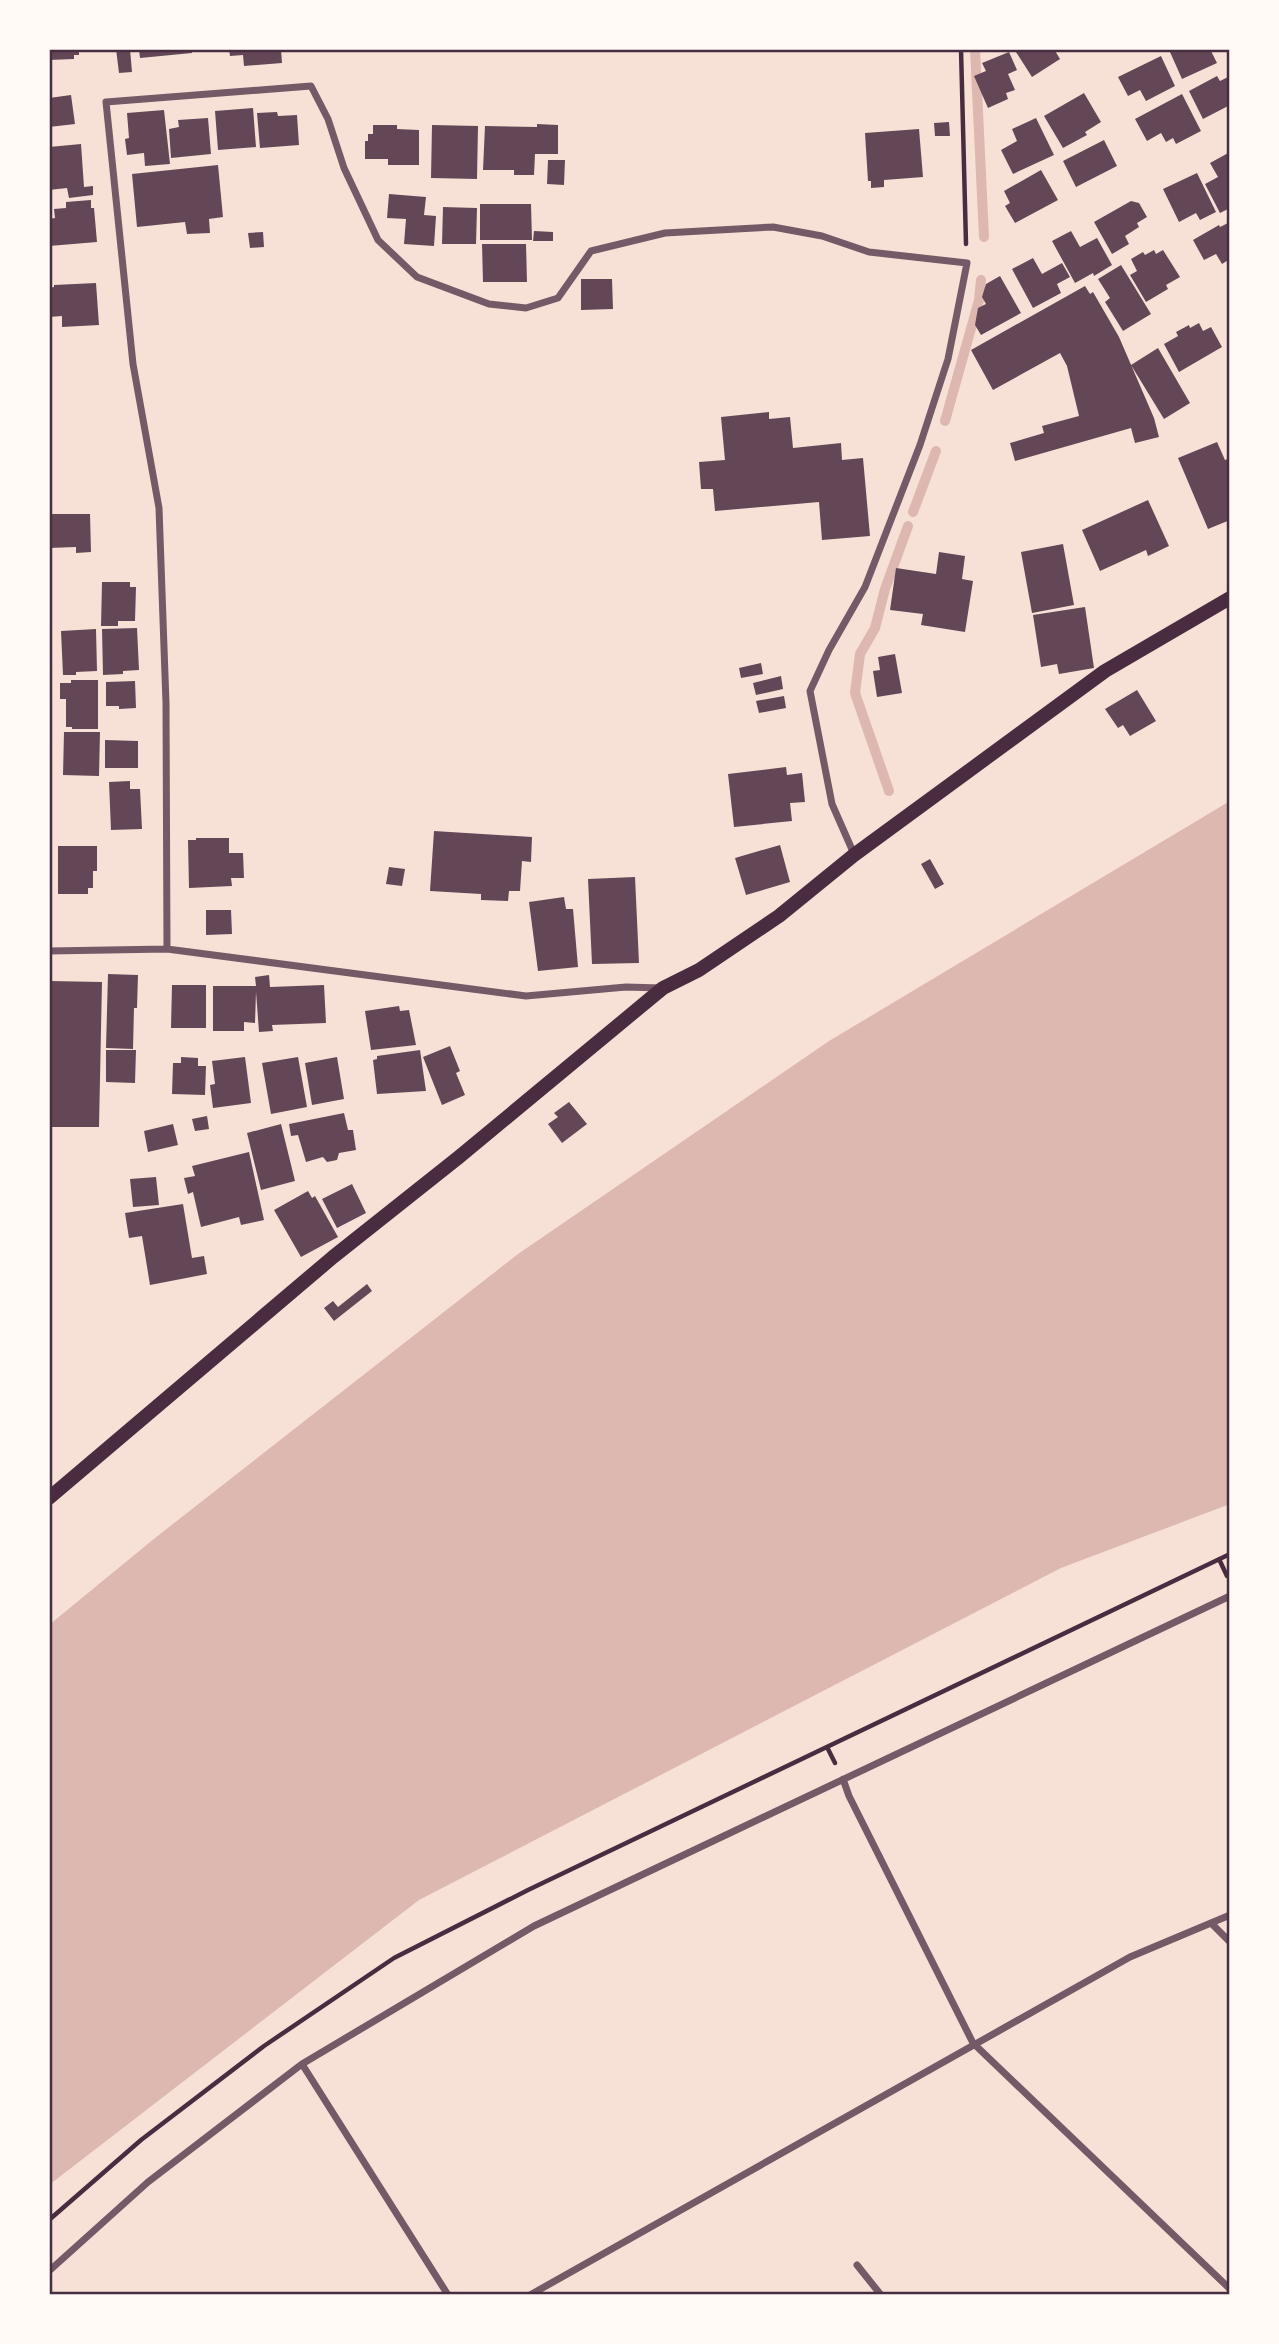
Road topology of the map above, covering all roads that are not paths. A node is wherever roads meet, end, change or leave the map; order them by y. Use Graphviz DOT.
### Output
graph roads {
  1 [pos="1230,598"];
  2 [pos="854,855"];
  3 [pos="167,949"];
  4 [pos="49,951"];
  5 [pos="663,988"];
  6 [pos="49,1498"];
  7 [pos="1230,1596"];
  8 [pos="843,1779"];
  9 [pos="1230,1915"];
  10 [pos="1211,1923"];
  11 [pos="1230,1942"];
  12 [pos="973,2043"];
  13 [pos="302,2064"];
  14 [pos="856,2265"];
  15 [pos="49,2271"];
  16 [pos="1230,2289"];
  17 [pos="448,2295"];
  18 [pos="530,2295"];
  19 [pos="881,2295"];
  1 -- 2 [label="main road"];
  2 -- 3 [label="street"];
  2 -- 5 [label="main road"];
  3 -- 4 [label="street"];
  3 -- 5 [label="street"];
  5 -- 6 [label="main road"];
  7 -- 8 [label="street"];
  8 -- 12 [label="street"];
  8 -- 13 [label="street"];
  9 -- 10 [label="street"];
  10 -- 11 [label="street"];
  10 -- 12 [label="street"];
  12 -- 16 [label="street"];
  12 -- 18 [label="street"];
  13 -- 15 [label="street"];
  13 -- 17 [label="street"];
  14 -- 19 [label="street"];
}
